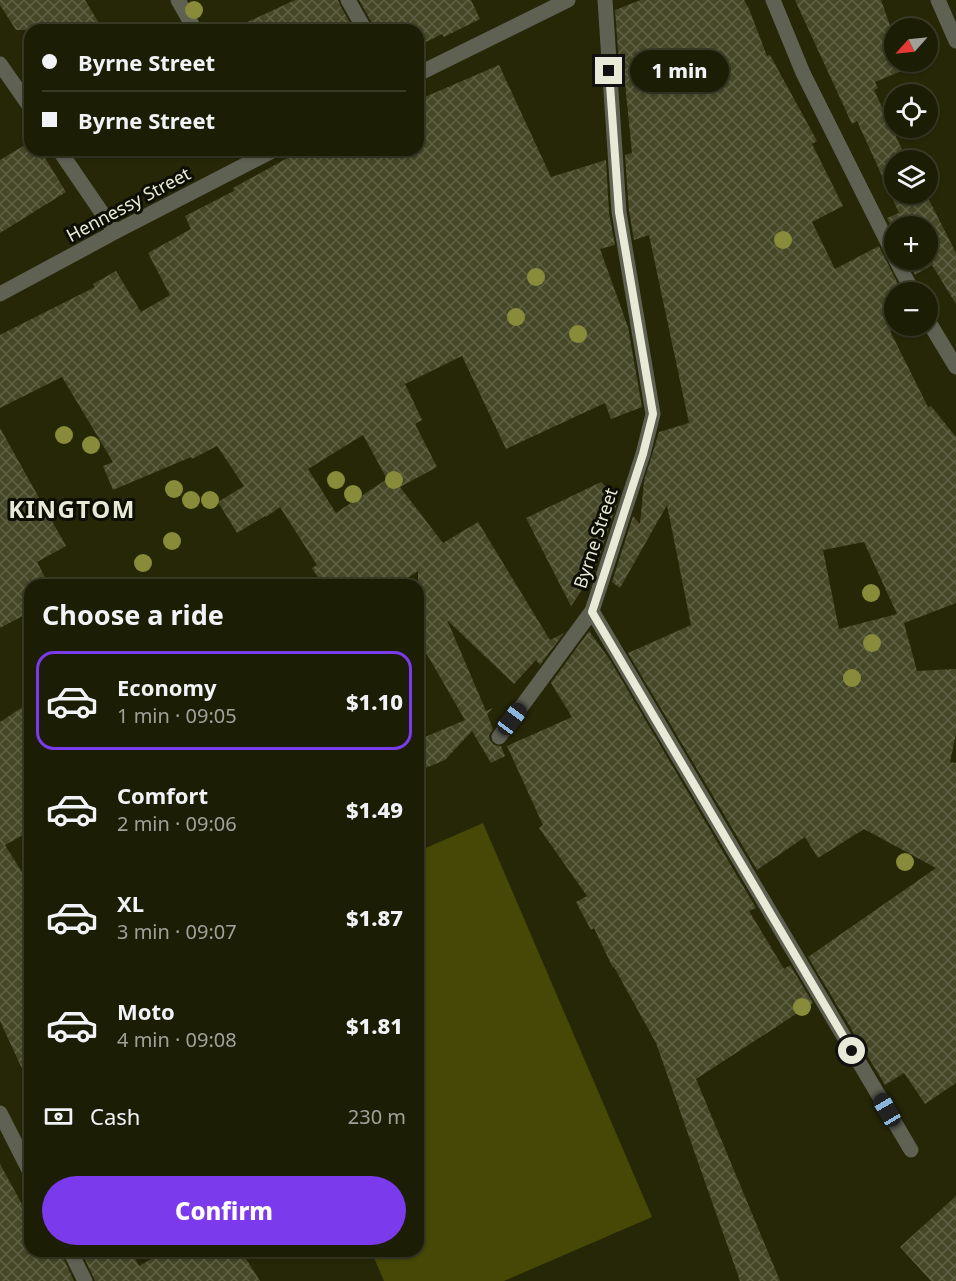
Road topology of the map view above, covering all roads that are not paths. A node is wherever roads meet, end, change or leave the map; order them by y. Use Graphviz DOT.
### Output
graph roads {
  1 [pos="178,0"];
  2 [pos="348,0"];
  3 [pos="568,0"];
  4 [pos="604,0"];
  5 [pos="773,0"];
  6 [pos="938,0"];
  7 [pos="192,24"];
  8 [pos="362,24"];
  9 [pos="956,41"];
  10 [pos="0,63"];
  11 [pos="424,71"];
  12 [pos="24,98"];
  13 [pos="63,156"];
  14 [pos="258,156"];
  15 [pos="115,232"];
  16 [pos="884,235"];
  17 [pos="0,294"];
  18 [pos="937,336"];
  19 [pos="956,367"];
  20 [pos="592,612"];
  21 [pos="499,737"];
  22 [pos="0,1113"];
  23 [pos="911,1150"];
  24 [pos="24,1160"];
  25 [pos="73,1257"];
  26 [pos="85,1281"];
  1 -- 7 [label="street"];
  2 -- 8 [label="street"];
  3 -- 11 [label="street"];
  4 -- 20 [label="street, Byrne Street"];
  5 -- 16 [label="street"];
  6 -- 9 [label="street"];
  10 -- 12 [label="street"];
  13 -- 15 [label="street"];
  14 -- 15 [label="street, Hennessy Street"];
  15 -- 17 [label="street, Hennessy Street"];
  18 -- 19 [label="street"];
  20 -- 21 [label="street"];
  20 -- 23 [label="street, Byrne Street"];
  22 -- 24 [label="street"];
  25 -- 26 [label="street"];
}
